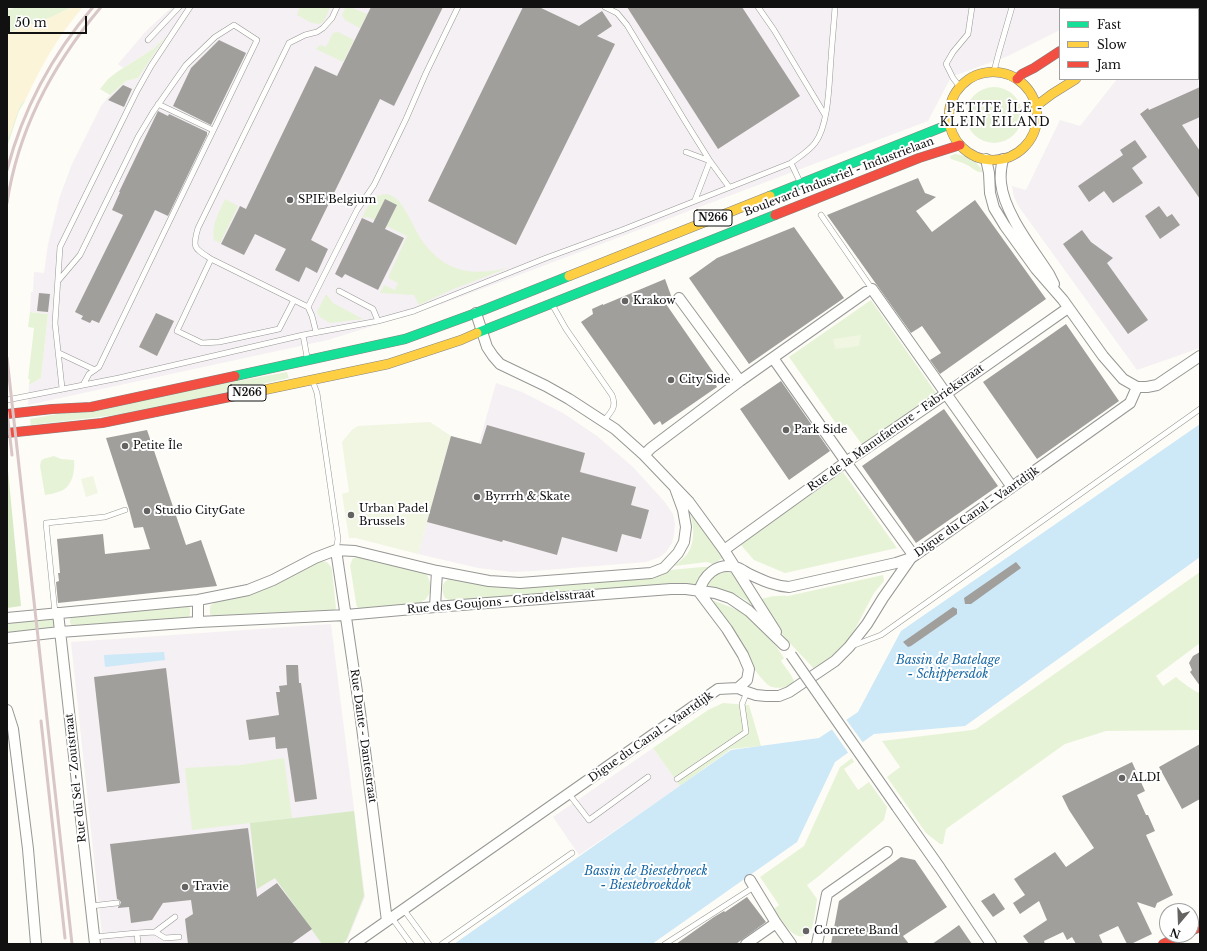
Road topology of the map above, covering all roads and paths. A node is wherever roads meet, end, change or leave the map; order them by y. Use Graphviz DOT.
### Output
graph roads {
  1 [pos="179,7"];
  2 [pos="190,7"];
  3 [pos="337,7"];
  4 [pos="458,7"];
  5 [pos="605,7"];
  6 [pos="758,7"];
  7 [pos="835,7"];
  8 [pos="972,7"];
  9 [pos="1012,7"];
  10 [pos="148,40"];
  11 [pos="1059,52"];
  12 [pos="994,72"];
  13 [pos="1017,79"];
  14 [pos="1074,80"];
  15 [pos="960,87"];
  16 [pos="158,104"];
  17 [pos="1036,106"];
  18 [pos="825,115"];
  19 [pos="950,124"];
  20 [pos="213,130"];
  21 [pos="960,145"];
  22 [pos="686,152"];
  23 [pos="986,159"];
  24 [pos="1002,159"];
  25 [pos="710,161"];
  26 [pos="791,163"];
  27 [pos="801,183"];
  28 [pos="729,187"];
  29 [pos="695,200"];
  30 [pos="821,215"];
  31 [pos="999,216"];
  32 [pos="1017,224"];
  33 [pos="211,259"];
  34 [pos="58,281"];
  35 [pos="339,291"];
  36 [pos="869,291"];
  37 [pos="679,298"];
  38 [pos="294,300"];
  39 [pos="552,304"];
  40 [pos="1066,304"];
  41 [pos="308,307"];
  42 [pos="476,313"];
  43 [pos="378,321"];
  44 [pos="316,332"];
  45 [pos="482,332"];
  46 [pos="303,335"];
  47 [pos="59,353"];
  48 [pos="1200,356"];
  49 [pos="773,358"];
  50 [pos="95,370"];
  51 [pos="310,370"];
  52 [pos="740,381"];
  53 [pos="82,385"];
  54 [pos="1137,387"];
  55 [pos="62,388"];
  56 [pos="947,393"];
  57 [pos="7,400"];
  58 [pos="1200,409"];
  59 [pos="7,414"];
  60 [pos="604,421"];
  61 [pos="7,433"];
  62 [pos="644,455"];
  63 [pos="846,462"];
  64 [pos="1012,487"];
  65 [pos="675,488"];
  66 [pos="125,510"];
  67 [pos="336,550"];
  68 [pos="724,550"];
  69 [pos="912,557"];
  70 [pos="735,567"];
  71 [pos="437,571"];
  72 [pos="699,592"];
  73 [pos="198,600"];
  74 [pos="435,607"];
  75 [pos="57,613"];
  76 [pos="346,615"];
  77 [pos="7,618"];
  78 [pos="198,622"];
  79 [pos="60,632"];
  80 [pos="7,638"];
  81 [pos="784,645"];
  82 [pos="849,647"];
  83 [pos="742,690"];
  84 [pos="7,710"];
  85 [pos="648,777"];
  86 [pos="677,779"];
  87 [pos="570,794"];
  88 [pos="887,852"];
  89 [pos="572,853"];
  90 [pos="752,884"];
  91 [pos="117,903"];
  92 [pos="90,906"];
  93 [pos="404,910"];
  94 [pos="175,917"];
  95 [pos="390,920"];
  96 [pos="776,923"];
  97 [pos="155,932"];
  98 [pos="137,933"];
  99 [pos="179,937"];
  100 [pos="94,941"];
  101 [pos="36,944"];
  102 [pos="138,944"];
  103 [pos="354,944"];
  104 [pos="411,944"];
  105 [pos="429,944"];
  106 [pos="442,944"];
  107 [pos="665,944"];
  108 [pos="746,944"];
  109 [pos="791,944"];
  110 [pos="817,944"];
  111 [pos="990,944"];
  1 -- 10 [label="lane"];
  2 -- 34 [label="lane"];
  3 -- 33 [label="lane"];
  4 -- 41 [label="lane"];
  5 -- 25 [label="lane"];
  6 -- 18 [label="lane"];
  7 -- 18 [label="lane"];
  8 -- 15 [label="lane"];
  9 -- 12 [label="lane"];
  11 -- 13 [label="main road"];
  12 -- 13 [label="main road"];
  12 -- 15 [label="main road"];
  13 -- 17 [label="main road"];
  14 -- 17 [label="main road"];
  15 -- 19 [label="main road"];
  16 -- 20 [label="lane"];
  16 -- 20 [label="lane"];
  16 -- 34 [label="lane"];
  17 -- 24 [label="main road"];
  18 -- 26 [label="lane"];
  19 -- 21 [label="main road"];
  19 -- 27 [label="main road, Boulevard Industriel - Industrielaan / N266"];
  20 -- 50 [label="lane"];
  21 -- 23 [label="main road"];
  21 -- 39 [label="main road, Boulevard Industriel - Industrielaan / N266"];
  22 -- 25 [label="lane"];
  23 -- 24 [label="main road"];
  23 -- 31 [label="street"];
  24 -- 32 [label="street"];
  25 -- 28 [label="lane"];
  25 -- 29 [label="lane"];
  26 -- 27 [label="lane"];
  26 -- 28 [label="lane"];
  27 -- 42 [label="main road, Boulevard Industriel - Industrielaan / N266"];
  28 -- 29 [label="lane"];
  29 -- 43 [label="lane"];
  30 -- 36 [label="lane"];
  31 -- 32 [label="street"];
  31 -- 40 [label="street"];
  32 -- 40 [label="street"];
  33 -- 38 [label="lane"];
  33 -- 38 [label="lane"];
  34 -- 47 [label="lane"];
  35 -- 43 [label="lane"];
  36 -- 49 [label="street"];
  36 -- 56 [label="street"];
  37 -- 52 [label="street"];
  38 -- 41 [label="lane"];
  39 -- 45 [label="main road, Boulevard Industriel - Industrielaan / N266"];
  39 -- 60 [label="lane"];
  40 -- 54 [label="street"];
  40 -- 56 [label="street, Rue de la Manufacture - Fabriekstraat"];
  41 -- 44 [label="lane"];
  42 -- 45 [label="street"];
  42 -- 51 [label="main road, N266"];
  43 -- 44 [label="lane"];
  44 -- 46 [label="lane"];
  45 -- 51 [label="main road, N266"];
  45 -- 60 [label="street"];
  46 -- 51 [label="lane"];
  46 -- 53 [label="lane"];
  47 -- 50 [label="lane"];
  47 -- 55 [label="lane"];
  48 -- 54 [label="street"];
  49 -- 52 [label="street"];
  49 -- 63 [label="street"];
  50 -- 53 [label="lane"];
  51 -- 59 [label="main road, N266"];
  51 -- 61 [label="main road, N266"];
  51 -- 67 [label="lane"];
  52 -- 62 [label="street"];
  53 -- 55 [label="lane"];
  54 -- 64 [label="street, Digue du Canal - Vaartdijk"];
  55 -- 57 [label="lane"];
  56 -- 63 [label="street, Rue de la Manufacture - Fabriekstraat"];
  56 -- 64 [label="street"];
  58 -- 82 [label="lane"];
  60 -- 62 [label="street"];
  62 -- 65 [label="street"];
  63 -- 68 [label="street, Rue de la Manufacture - Fabriekstraat"];
  63 -- 69 [label="street"];
  64 -- 69 [label="street, Digue du Canal - Vaartdijk"];
  65 -- 68 [label="street"];
  65 -- 71 [label="street, Rue des Goujons - Grondelsstraat"];
  66 -- 75 [label="lane"];
  67 -- 71 [label="street, Rue des Goujons - Grondelsstraat"];
  67 -- 73 [label="street, Rue des Goujons - Grondelsstraat"];
  67 -- 76 [label="street, Rue Dante - Dantestraat"];
  68 -- 70 [label="street"];
  69 -- 70 [label="street"];
  69 -- 82 [label="street, Digue du Canal - Vaartdijk"];
  70 -- 72 [label="street"];
  70 -- 81 [label="street"];
  71 -- 74 [label="street"];
  72 -- 74 [label="street, Rue des Goujons - Grondelsstraat"];
  72 -- 81 [label="street, Rue des Goujons - Grondelsstraat"];
  72 -- 83 [label="street"];
  73 -- 75 [label="street, Rue des Goujons - Grondelsstraat"];
  73 -- 78 [label="street"];
  74 -- 76 [label="street, Rue des Goujons - Grondelsstraat"];
  75 -- 77 [label="street, Rue des Goujons - Grondelsstraat"];
  75 -- 79 [label="street, Rue du Sel - Zoutstraat"];
  76 -- 78 [label="street, Rue des Goujons - Grondelsstraat"];
  76 -- 95 [label="street, Rue Dante - Dantestraat"];
  78 -- 79 [label="street, Rue des Goujons - Grondelsstraat"];
  79 -- 80 [label="street, Rue des Goujons - Grondelsstraat"];
  79 -- 92 [label="street, Rue du Sel - Zoutstraat"];
  81 -- 111 [label="street, bridge"];
  82 -- 83 [label="street, Digue du Canal - Vaartdijk"];
  83 -- 86 [label="lane"];
  83 -- 87 [label="street, Digue du Canal - Vaartdijk"];
  84 -- 101 [label="street"];
  85 -- 87 [label="lane"];
  87 -- 93 [label="street, Digue du Canal - Vaartdijk"];
  88 -- 110 [label="street"];
  89 -- 106 [label="lane"];
  90 -- 96 [label="street"];
  90 -- 107 [label="lane"];
  91 -- 92 [label="lane"];
  92 -- 100 [label="street, Rue du Sel - Zoutstraat"];
  93 -- 95 [label="street, Digue du Canal - Vaartdijk"];
  93 -- 105 [label="lane"];
  94 -- 97 [label="lane"];
  95 -- 103 [label="street, Digue du Canal - Vaartdijk"];
  95 -- 104 [label="lane"];
  96 -- 108 [label="street"];
  96 -- 109 [label="street"];
  97 -- 98 [label="lane"];
  97 -- 99 [label="lane"];
  98 -- 100 [label="lane"];
  98 -- 102 [label="lane"];
}
